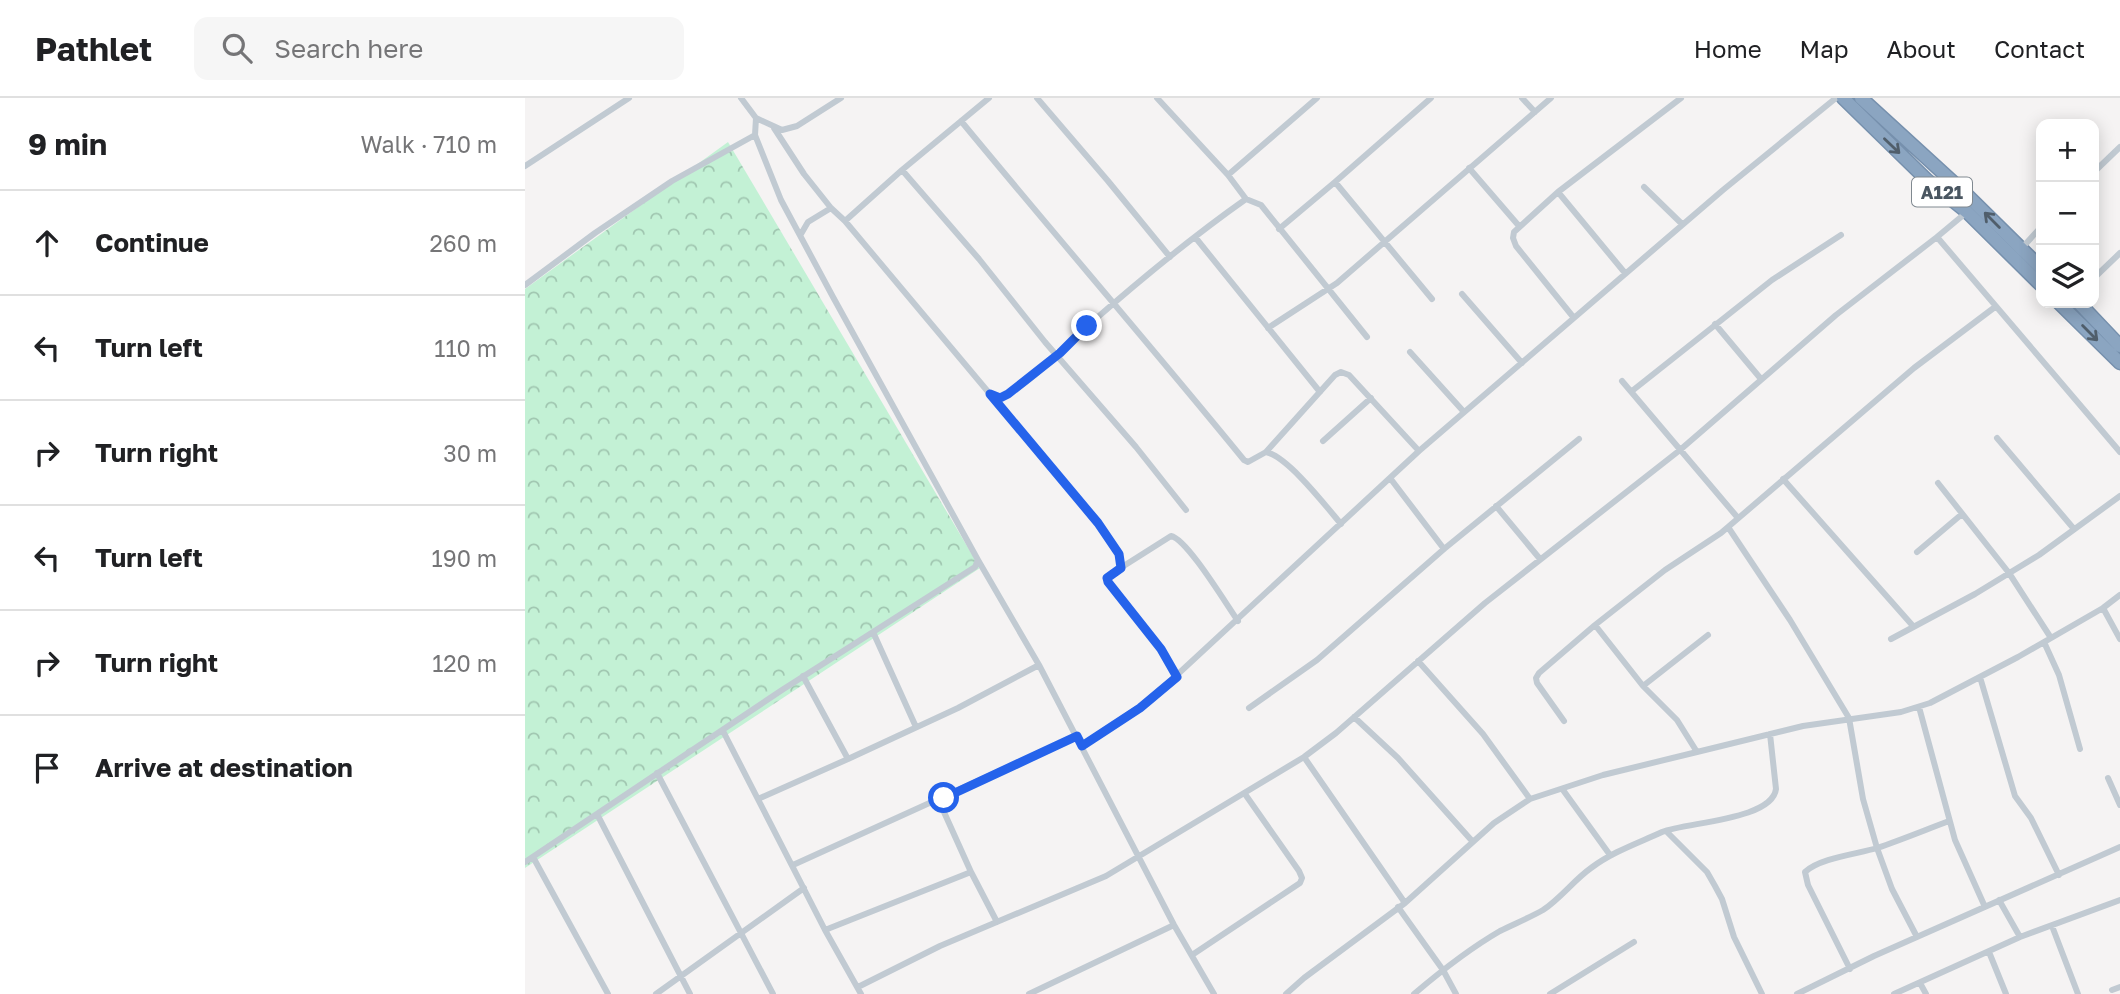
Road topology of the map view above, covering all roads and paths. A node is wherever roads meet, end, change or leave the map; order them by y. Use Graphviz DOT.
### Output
graph roads {
  1 [pos="629,98"];
  2 [pos="741,98"];
  3 [pos="820,98"];
  4 [pos="841,98"];
  5 [pos="989,98"];
  6 [pos="1037,98"];
  7 [pos="1157,98"];
  8 [pos="1317,98"];
  9 [pos="1431,98"];
  10 [pos="1522,98"];
  11 [pos="1551,98"];
  12 [pos="1681,98"];
  13 [pos="1836,98"];
  14 [pos="1843,98"];
  15 [pos="1861,98"];
  16 [pos="826,107"];
  17 [pos="1535,112"];
  18 [pos="756,118"];
  19 [pos="961,121"];
  20 [pos="773,128"];
  21 [pos="755,135"];
  22 [pos="2120,147"];
  23 [pos="525,166"];
  24 [pos="2099,167"];
  25 [pos="1469,168"];
  26 [pos="902,170"];
  27 [pos="1227,175"];
  28 [pos="1335,182"];
  29 [pos="1644,187"];
  30 [pos="1558,192"];
  31 [pos="1246,199"];
  32 [pos="831,208"];
  33 [pos="1967,212"];
  34 [pos="845,221"];
  35 [pos="1682,224"];
  36 [pos="1519,226"];
  37 [pos="1279,229"];
  38 [pos="2036,232"];
  39 [pos="801,234"];
  40 [pos="1841,235"];
  41 [pos="1195,237"];
  42 [pos="1937,237"];
  43 [pos="1384,242"];
  44 [pos="2021,249"];
  45 [pos="2120,253"];
  46 [pos="1170,257"];
  47 [pos="2036,263"];
  48 [pos="1625,273"];
  49 [pos="2099,273"];
  50 [pos="2036,280"];
  51 [pos="525,285"];
  52 [pos="1328,290"];
  53 [pos="1462,294"];
  54 [pos="1432,299"];
  55 [pos="1114,305"];
  56 [pos="1995,307"];
  57 [pos="2064,308"];
  58 [pos="2083,308"];
  59 [pos="1574,318"];
  60 [pos="1715,324"];
  61 [pos="1268,328"];
  62 [pos="1367,337"];
  63 [pos="2120,346"];
  64 [pos="1411,352"];
  65 [pos="1056,355"];
  66 [pos="1522,363"];
  67 [pos="2120,363"];
  68 [pos="1762,379"];
  69 [pos="1622,381"];
  70 [pos="1632,391"];
  71 [pos="1320,392"];
  72 [pos="990,394"];
  73 [pos="1371,398"];
  74 [pos="1464,412"];
  75 [pos="1997,438"];
  76 [pos="1579,439"];
  77 [pos="1323,441"];
  78 [pos="1680,450"];
  79 [pos="1419,451"];
  80 [pos="1266,452"];
  81 [pos="2120,452"];
  82 [pos="1390,478"];
  83 [pos="1783,479"];
  84 [pos="1938,483"];
  85 [pos="2120,496"];
  86 [pos="1496,506"];
  87 [pos="1186,510"];
  88 [pos="1962,513"];
  89 [pos="1738,518"];
  90 [pos="1341,524"];
  91 [pos="1728,527"];
  92 [pos="2074,529"];
  93 [pos="1444,549"];
  94 [pos="1917,552"];
  95 [pos="1540,559"];
  96 [pos="978,561"];
  97 [pos="1121,568"];
  98 [pos="2009,573"];
  99 [pos="2120,595"];
  100 [pos="2103,608"];
  101 [pos="1238,621"];
  102 [pos="1595,625"];
  103 [pos="1913,626"];
  104 [pos="873,632"];
  105 [pos="1709,635"];
  106 [pos="1891,639"];
  107 [pos="2120,639"];
  108 [pos="2048,640"];
  109 [pos="1419,661"];
  110 [pos="1039,665"];
  111 [pos="803,677"];
  112 [pos="1177,677"];
  113 [pos="1980,677"];
  114 [pos="1643,686"];
  115 [pos="1919,707"];
  116 [pos="1249,708"];
  117 [pos="1354,718"];
  118 [pos="1849,718"];
  119 [pos="1564,721"];
  120 [pos="916,727"];
  121 [pos="723,731"];
  122 [pos="1770,734"];
  123 [pos="1077,736"];
  124 [pos="1082,746"];
  125 [pos="2080,749"];
  126 [pos="1697,752"];
  127 [pos="1304,757"];
  128 [pos="848,759"];
  129 [pos="657,773"];
  130 [pos="2108,778"];
  131 [pos="1563,790"];
  132 [pos="1245,794"];
  133 [pos="758,799"];
  134 [pos="1530,799"];
  135 [pos="939,800"];
  136 [pos="2120,805"];
  137 [pos="597,814"];
  138 [pos="1949,821"];
  139 [pos="1666,831"];
  140 [pos="1473,842"];
  141 [pos="2120,847"];
  142 [pos="1877,848"];
  143 [pos="1609,855"];
  144 [pos="533,857"];
  145 [pos="1139,857"];
  146 [pos="525,862"];
  147 [pos="793,865"];
  148 [pos="971,872"];
  149 [pos="2059,874"];
  150 [pos="804,888"];
  151 [pos="1999,900"];
  152 [pos="2120,900"];
  153 [pos="1405,903"];
  154 [pos="1985,906"];
  155 [pos="1398,907"];
  156 [pos="997,922"];
  157 [pos="1174,925"];
  158 [pos="2052,926"];
  159 [pos="825,930"];
  160 [pos="742,933"];
  161 [pos="1917,937"];
  162 [pos="2020,937"];
  163 [pos="1634,942"];
  164 [pos="1989,952"];
  165 [pos="1192,955"];
  166 [pos="1850,968"];
  167 [pos="1443,970"];
  168 [pos="681,976"];
  169 [pos="1920,983"];
  170 [pos="2120,987"];
  171 [pos="2112,990"];
  172 [pos="859,991"];
  173 [pos="608,994"];
  174 [pos="656,994"];
  175 [pos="690,994"];
  176 [pos="773,994"];
  177 [pos="1029,994"];
  178 [pos="1213,994"];
  179 [pos="1286,994"];
  180 [pos="1414,994"];
  181 [pos="1456,994"];
  182 [pos="1551,994"];
  183 [pos="1762,994"];
  184 [pos="1797,994"];
  185 [pos="1894,994"];
  186 [pos="1926,994"];
  187 [pos="2006,994"];
  188 [pos="2078,994"];
  1 -- 23 [label="street"];
  2 -- 18 [label="street"];
  3 -- 16 [label="street"];
  4 -- 16 [label="street"];
  5 -- 19 [label="street"];
  6 -- 46 [label="street"];
  7 -- 27 [label="street"];
  8 -- 27 [label="street"];
  9 -- 28 [label="street"];
  10 -- 17 [label="street"];
  11 -- 17 [label="street"];
  12 -- 30 [label="street"];
  13 -- 35 [label="street"];
  14 -- 33 [label="highway, A121, one-way"];
  44 -- 15 [label="highway, A121, one-way"];
  16 -- 20 [label="street"];
  17 -- 25 [label="street"];
  18 -- 20 [label="street"];
  18 -- 21 [label="street"];
  19 -- 26 [label="street"];
  19 -- 55 [label="street"];
  20 -- 32 [label="street"];
  21 -- 39 [label="street"];
  21 -- 51 [label="street"];
  22 -- 24 [label="street"];
  25 -- 36 [label="street"];
  25 -- 43 [label="street"];
  26 -- 34 [label="street"];
  26 -- 65 [label="street"];
  27 -- 31 [label="street"];
  28 -- 37 [label="street"];
  28 -- 43 [label="street"];
  29 -- 35 [label="street"];
  30 -- 36 [label="street"];
  30 -- 48 [label="street"];
  31 -- 37 [label="street"];
  31 -- 41 [label="street"];
  32 -- 34 [label="street"];
  32 -- 39 [label="street"];
  33 -- 42 [label="street"];
  33 -- 50 [label="highway, A121"];
  34 -- 72 [label="street"];
  35 -- 48 [label="street"];
  36 -- 59 [label="street"];
  37 -- 52 [label="street"];
  38 -- 44 [label="street"];
  39 -- 96 [label="street"];
  40 -- 60 [label="street"];
  41 -- 46 [label="street"];
  41 -- 61 [label="street"];
  42 -- 56 [label="street"];
  42 -- 68 [label="street"];
  43 -- 52 [label="street"];
  43 -- 54 [label="street"];
  44 -- 47 [label="highway, A121"];
  45 -- 49 [label="street"];
  46 -- 55 [label="street"];
  48 -- 59 [label="street"];
  52 -- 61 [label="street"];
  52 -- 62 [label="street"];
  53 -- 66 [label="street"];
  55 -- 65 [label="street"];
  55 -- 80 [label="street"];
  56 -- 81 [label="street"];
  56 -- 83 [label="street"];
  57 -- 67 [label="highway, one-way"];
  58 -- 63 [label="highway"];
  59 -- 66 [label="street"];
  60 -- 68 [label="street"];
  60 -- 70 [label="street"];
  61 -- 71 [label="street"];
  64 -- 74 [label="street"];
  65 -- 72 [label="street"];
  65 -- 87 [label="street"];
  66 -- 74 [label="street"];
  68 -- 78 [label="street"];
  69 -- 70 [label="street"];
  70 -- 78 [label="street"];
  71 -- 73 [label="street"];
  71 -- 80 [label="street"];
  72 -- 97 [label="street"];
  73 -- 77 [label="street"];
  73 -- 79 [label="street"];
  74 -- 79 [label="street"];
  75 -- 92 [label="street"];
  76 -- 86 [label="street"];
  78 -- 89 [label="street"];
  78 -- 95 [label="street"];
  79 -- 82 [label="street"];
  80 -- 90 [label="street"];
  82 -- 90 [label="street"];
  82 -- 93 [label="street"];
  83 -- 89 [label="street"];
  83 -- 103 [label="street"];
  84 -- 88 [label="street"];
  85 -- 92 [label="street"];
  86 -- 93 [label="street"];
  86 -- 95 [label="street"];
  88 -- 94 [label="street"];
  88 -- 98 [label="street"];
  89 -- 91 [label="street"];
  90 -- 101 [label="street"];
  91 -- 102 [label="street"];
  91 -- 118 [label="street"];
  92 -- 98 [label="street"];
  93 -- 116 [label="street"];
  95 -- 109 [label="street"];
  96 -- 104 [label="street"];
  96 -- 110 [label="street"];
  97 -- 101 [label="street"];
  97 -- 112 [label="street"];
  98 -- 103 [label="street"];
  98 -- 108 [label="street"];
  99 -- 100 [label="street"];
  100 -- 107 [label="street"];
  100 -- 108 [label="street"];
  101 -- 112 [label="street"];
  102 -- 114 [label="street"];
  102 -- 119 [label="street"];
  103 -- 106 [label="street"];
  104 -- 111 [label="street"];
  104 -- 120 [label="street"];
  105 -- 114 [label="street"];
  108 -- 113 [label="street"];
  108 -- 125 [label="street"];
  109 -- 117 [label="street"];
  109 -- 134 [label="street"];
  110 -- 120 [label="street"];
  110 -- 123 [label="street"];
  111 -- 121 [label="street"];
  111 -- 128 [label="street"];
  112 -- 124 [label="street"];
  113 -- 115 [label="street"];
  113 -- 149 [label="street"];
  114 -- 126 [label="street"];
  115 -- 118 [label="street"];
  115 -- 138 [label="street"];
  117 -- 127 [label="street"];
  117 -- 140 [label="street"];
  118 -- 122 [label="street"];
  118 -- 142 [label="street"];
  120 -- 128 [label="street"];
  121 -- 129 [label="street"];
  121 -- 133 [label="street"];
  122 -- 126 [label="street"];
  122 -- 139 [label="street"];
  123 -- 124 [label="street"];
  123 -- 135 [label="street"];
  124 -- 145 [label="street"];
  126 -- 131 [label="street"];
  127 -- 132 [label="street"];
  127 -- 153 [label="street"];
  128 -- 133 [label="street"];
  129 -- 137 [label="street"];
  129 -- 160 [label="street"];
  130 -- 136 [label="street"];
  131 -- 134 [label="street"];
  131 -- 143 [label="street"];
  132 -- 145 [label="street"];
  132 -- 165 [label="street"];
  133 -- 147 [label="street"];
  134 -- 140 [label="street"];
  135 -- 147 [label="street"];
  135 -- 148 [label="street"];
  137 -- 144 [label="street"];
  137 -- 168 [label="street"];
  138 -- 142 [label="street"];
  138 -- 154 [label="street"];
  139 -- 143 [label="street"];
  139 -- 183 [label="street"];
  140 -- 153 [label="street"];
  141 -- 149 [label="street"];
  142 -- 161 [label="street"];
  142 -- 166 [label="street"];
  143 -- 167 [label="street"];
  144 -- 146 [label="street"];
  144 -- 173 [label="street"];
  145 -- 156 [label="street"];
  145 -- 157 [label="street"];
  147 -- 150 [label="street"];
  148 -- 156 [label="street"];
  148 -- 159 [label="street"];
  149 -- 151 [label="street"];
  150 -- 159 [label="street"];
  150 -- 160 [label="street"];
  151 -- 154 [label="street"];
  151 -- 162 [label="street"];
  152 -- 158 [label="street"];
  153 -- 155 [label="street"];
  154 -- 161 [label="street"];
  155 -- 167 [label="street"];
  155 -- 179 [label="street"];
  156 -- 172 [label="street"];
  157 -- 165 [label="street"];
  157 -- 177 [label="street"];
  158 -- 162 [label="street"];
  158 -- 188 [label="street"];
  159 -- 172 [label="street"];
  160 -- 168 [label="street"];
  160 -- 176 [label="street"];
  161 -- 166 [label="street"];
  162 -- 164 [label="street"];
  163 -- 182 [label="street"];
  164 -- 169 [label="street"];
  164 -- 187 [label="street"];
  165 -- 178 [label="street"];
  166 -- 184 [label="street"];
  167 -- 180 [label="street"];
  167 -- 181 [label="street"];
  168 -- 174 [label="street"];
  168 -- 175 [label="street"];
  169 -- 185 [label="street"];
  169 -- 186 [label="street"];
  170 -- 171 [label="street"];
}
